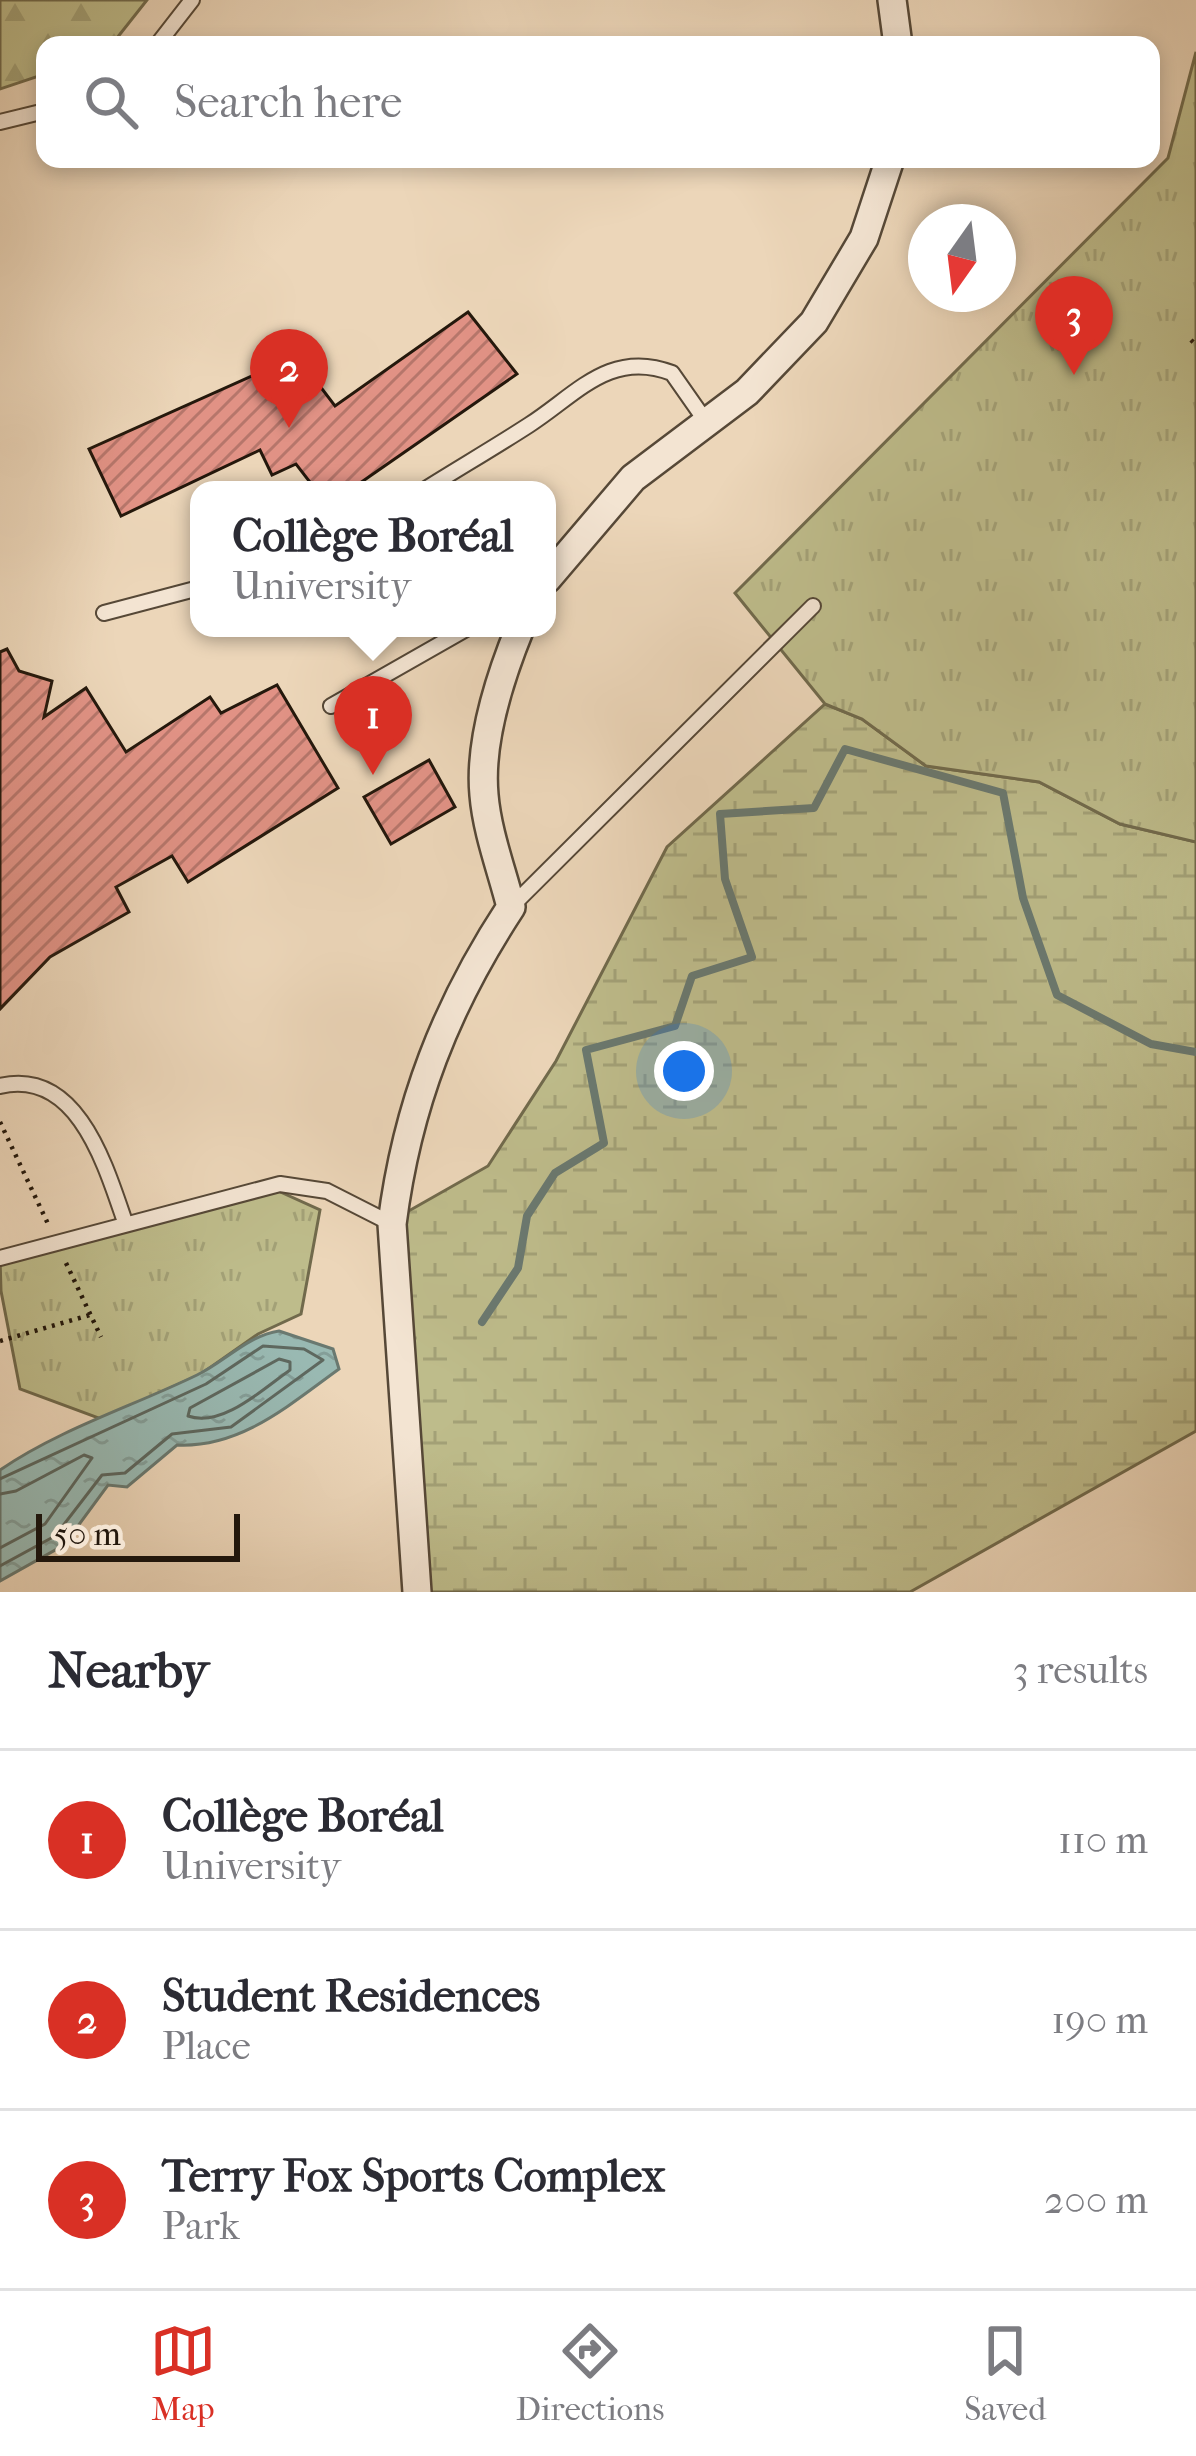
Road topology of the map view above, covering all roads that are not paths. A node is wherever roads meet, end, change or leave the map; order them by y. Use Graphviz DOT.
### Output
graph roads {
  1 [pos="192,0"];
  2 [pos="892,0"];
  3 [pos="164,36"];
  4 [pos="897,36"];
  5 [pos="36,113"];
  6 [pos="0,122"];
  7 [pos="887,168"];
  8 [pos="707,423"];
  9 [pos="439,481"];
  10 [pos="556,568"];
  11 [pos="190,590"];
  12 [pos="814,606"];
  13 [pos="104,613"];
  14 [pos="453,637"];
  15 [pos="516,637"];
  16 [pos="331,706"];
  17 [pos="511,907"];
  18 [pos="0,1086"];
  19 [pos="125,1222"];
  20 [pos="392,1224"];
  21 [pos="0,1258"];
  22 [pos="416,1592"];
  1 -- 3 [label="lane"];
  2 -- 4 [label="street"];
  5 -- 6 [label="lane"];
  7 -- 8 [label="street"];
  8 -- 9 [label="lane"];
  8 -- 10 [label="street"];
  11 -- 13 [label="lane"];
  12 -- 17 [label="lane"];
  14 -- 16 [label="lane"];
  15 -- 17 [label="street"];
  17 -- 20 [label="street"];
  18 -- 19 [label="lane"];
  19 -- 20 [label="lane"];
  19 -- 21 [label="lane"];
  20 -- 22 [label="street"];
}
